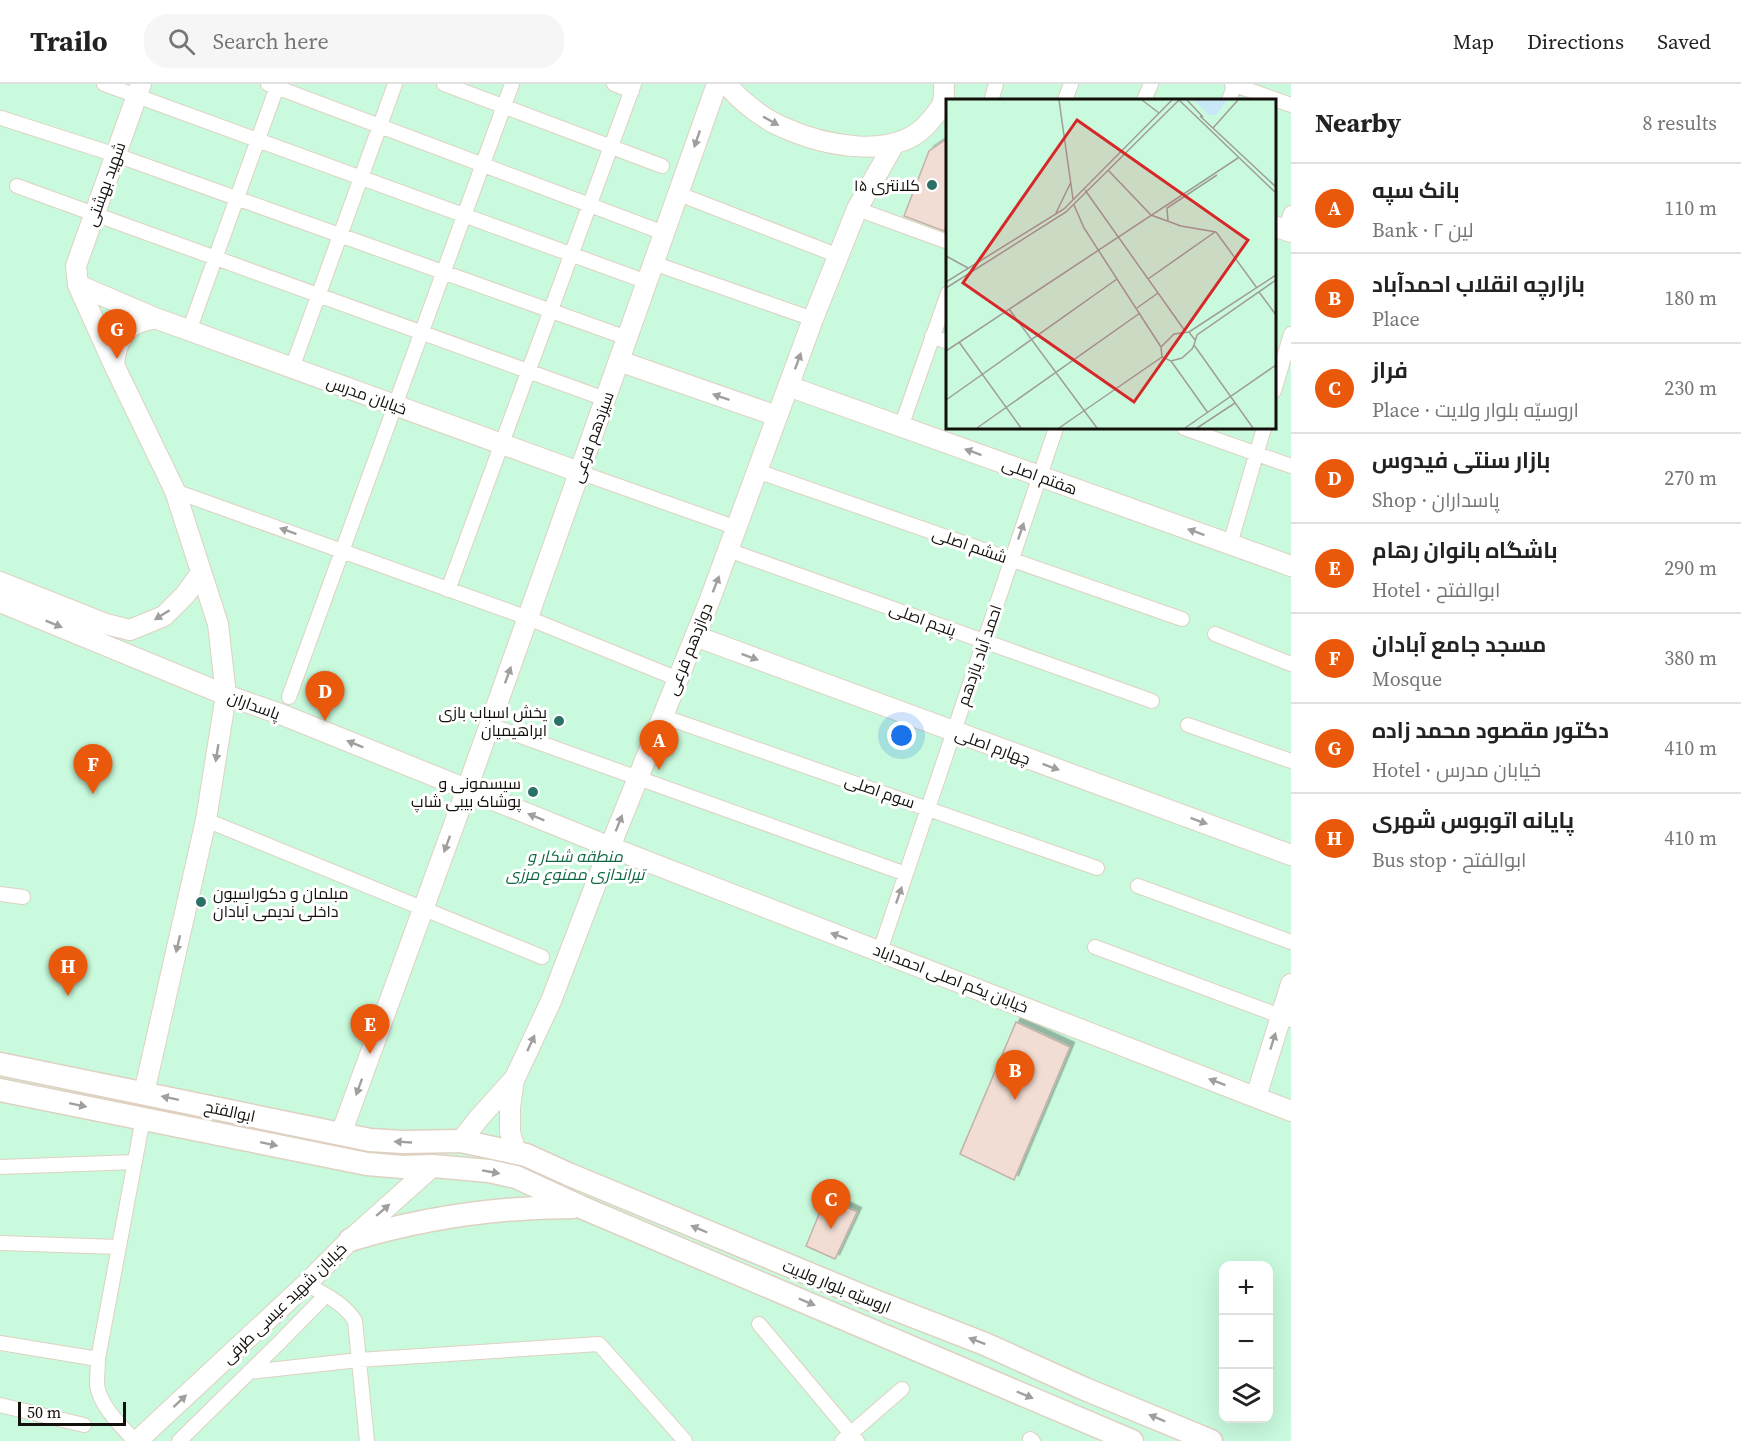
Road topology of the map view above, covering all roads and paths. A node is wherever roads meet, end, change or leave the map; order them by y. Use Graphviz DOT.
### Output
graph roads {
  1 [pos="104,84"];
  2 [pos="395,84"];
  3 [pos="444,84"];
  4 [pos="512,84"];
  5 [pos="614,84"];
  6 [pos="717,84"];
  7 [pos="726,84"];
  8 [pos="944,84"];
  9 [pos="1071,84"];
  10 [pos="1151,84"];
  11 [pos="1234,84"];
  12 [pos="275,85"];
  13 [pos="633,87"];
  14 [pos="139,90"];
  15 [pos="1065,99"];
  16 [pos="1144,99"];
  17 [pos="1229,99"];
  18 [pos="1275,99"];
  19 [pos="1276,99"];
  20 [pos="1291,105"];
  21 [pos="945,106"];
  22 [pos="504,107"];
  23 [pos="1,118"];
  24 [pos="380,126"];
  25 [pos="258,140"];
  26 [pos="894,144"];
  27 [pos="611,147"];
  28 [pos="116,155"];
  29 [pos="483,165"];
  30 [pos="662,166"];
  31 [pos="362,177"];
  32 [pos="17,186"];
  33 [pos="679,194"];
  34 [pos="237,198"];
  35 [pos="590,205"];
  36 [pos="857,209"];
  37 [pos="95,213"];
  38 [pos="465,215"];
  39 [pos="664,233"];
  40 [pos="340,235"];
  41 [pos="946,240"];
  42 [pos="572,255"];
  43 [pos="839,255"];
  44 [pos="216,257"];
  45 [pos="653,263"];
  46 [pos="444,272"];
  47 [pos="647,282"];
  48 [pos="78,285"];
  49 [pos="319,295"];
  50 [pos="946,298"];
  51 [pos="551,311"];
  52 [pos="155,318"];
  53 [pos="813,319"];
  54 [pos="189,331"];
  55 [pos="422,333"];
  56 [pos="1291,334"];
  57 [pos="932,336"];
  58 [pos="627,338"];
  59 [pos="946,341"];
  60 [pos="619,362"];
  61 [pos="1283,364"];
  62 [pos="114,365"];
  63 [pos="292,368"];
  64 [pos="529,372"];
  65 [pos="788,386"];
  66 [pos="1276,388"];
  67 [pos="605,399"];
  68 [pos="396,405"];
  69 [pos="777,416"];
  70 [pos="901,427"];
  71 [pos="1056,429"];
  72 [pos="1187,429"];
  73 [pos="1264,429"];
  74 [pos="503,444"];
  75 [pos="1256,453"];
  76 [pos="1291,466"];
  77 [pos="579,471"];
  78 [pos="757,471"];
  79 [pos="1039,476"];
  80 [pos="175,491"];
  81 [pos="737,528"];
  82 [pos="1230,544"];
  83 [pos="728,550"];
  84 [pos="343,551"];
  85 [pos="1011,560"];
  86 [pos="1291,566"];
  87 [pos="201,573"];
  88 [pos="0,582"];
  89 [pos="448,590"];
  90 [pos="0,602"];
  91 [pos="528,618"];
  92 [pos="1182,619"];
  93 [pos="1215,634"];
  94 [pos="695,636"];
  95 [pos="984,641"];
  96 [pos="1291,664"];
  97 [pos="678,679"];
  98 [pos="226,695"];
  99 [pos="289,698"];
  100 [pos="1152,701"];
  101 [pos="663,716"];
  102 [pos="490,725"];
  103 [pos="1188,725"];
  104 [pos="954,731"];
  105 [pos="1291,761"];
  106 [pos="637,779"];
  107 [pos="467,789"];
  108 [pos="928,808"];
  109 [pos="206,820"];
  110 [pos="610,847"];
  111 [pos="1291,855"];
  112 [pos="1097,868"];
  113 [pos="906,874"];
  114 [pos="1138,886"];
  115 [pos="0,894"];
  116 [pos="23,897"];
  117 [pos="423,909"];
  118 [pos="1291,942"];
  119 [pos="1095,947"];
  120 [pos="880,951"];
  121 [pos="542,957"];
  122 [pos="1291,984"];
  123 [pos="1286,1018"];
  124 [pos="0,1064"];
  125 [pos="46,1072"];
  126 [pos="514,1078"];
  127 [pos="0,1090"];
  128 [pos="144,1093"];
  129 [pos="1256,1097"];
  130 [pos="41,1098"];
  131 [pos="1291,1111"];
  132 [pos="143,1118"];
  133 [pos="341,1134"];
  134 [pos="461,1141"];
  135 [pos="516,1153"];
  136 [pos="135,1162"];
  137 [pos="433,1166"];
  138 [pos="0,1167"];
  139 [pos="581,1207"];
  140 [pos="350,1240"];
  141 [pos="0,1243"];
  142 [pos="739,1245"];
  143 [pos="119,1246"];
  144 [pos="784,1264"];
  145 [pos="729,1269"];
  146 [pos="306,1284"];
  147 [pos="773,1288"];
  148 [pos="326,1295"];
  149 [pos="759,1324"];
  150 [pos="0,1343"];
  151 [pos="98,1359"];
  152 [pos="359,1360"];
  153 [pos="249,1372"];
  154 [pos="902,1389"];
  155 [pos="0,1405"];
  156 [pos="84,1425"];
  157 [pos="850,1439"];
  158 [pos="136,1441"];
  159 [pos="178,1441"];
  160 [pos="367,1441"];
  161 [pos="685,1441"];
  162 [pos="1132,1441"];
  163 [pos="1210,1441"];
  1 -- 14 [label="street"];
  2 -- 24 [label="street"];
  3 -- 22 [label="street"];
  4 -- 22 [label="street"];
  5 -- 13 [label="street"];
  6 -- 33 [label="street, سیزدهم فرعی, one-way"];
  7 -- 26 [label="street, one-way"];
  8 -- 21 [label="street"];
  9 -- 15 [label="street"];
  10 -- 16 [label="street"];
  11 -- 17 [label="street"];
  11 -- 18 [label="street"];
  12 -- 24 [label="street"];
  12 -- 25 [label="street"];
  13 -- 27 [label="street"];
  14 -- 25 [label="street"];
  14 -- 28 [label="street, شهید بهشتی"];
  19 -- 20 [label="street"];
  21 -- 26 [label="street"];
  22 -- 27 [label="street"];
  22 -- 29 [label="street"];
  23 -- 28 [label="street"];
  24 -- 29 [label="street"];
  24 -- 31 [label="street"];
  25 -- 31 [label="street"];
  25 -- 34 [label="street"];
  26 -- 36 [label="street, دوازدهم فرعی"];
  27 -- 30 [label="street"];
  27 -- 35 [label="street"];
  28 -- 34 [label="street"];
  28 -- 37 [label="street, شهید بهشتی"];
  29 -- 35 [label="street"];
  29 -- 38 [label="street"];
  31 -- 38 [label="street"];
  31 -- 40 [label="street"];
  32 -- 37 [label="street"];
  33 -- 39 [label="street, سیزدهم فرعی"];
  33 -- 43 [label="street"];
  34 -- 40 [label="street"];
  34 -- 44 [label="street"];
  35 -- 39 [label="street"];
  35 -- 42 [label="street"];
  36 -- 41 [label="street"];
  36 -- 43 [label="street, دوازدهم فرعی"];
  37 -- 44 [label="street"];
  37 -- 48 [label="street, شهید بهشتی"];
  38 -- 42 [label="street"];
  38 -- 46 [label="street"];
  39 -- 45 [label="street, سیزدهم فرعی"];
  40 -- 46 [label="street"];
  40 -- 49 [label="street"];
  42 -- 47 [label="street"];
  42 -- 51 [label="street"];
  43 -- 53 [label="street, دوازدهم فرعی"];
  44 -- 49 [label="street"];
  44 -- 54 [label="street"];
  45 -- 47 [label="street, سیزدهم فرعی"];
  45 -- 53 [label="street"];
  46 -- 51 [label="street"];
  46 -- 55 [label="street"];
  47 -- 58 [label="street, سیزدهم فرعی"];
  48 -- 52 [label="street, خیابان مدرس"];
  48 -- 62 [label="street"];
  49 -- 55 [label="street"];
  49 -- 63 [label="street"];
  50 -- 57 [label="street"];
  51 -- 58 [label="street"];
  51 -- 64 [label="street"];
  52 -- 54 [label="street, خیابان مدرس"];
  52 -- 62 [label="street"];
  65 -- 53 [label="street, دوازدهم فرعی, one-way"];
  54 -- 63 [label="street, خیابان مدرس"];
  55 -- 64 [label="street"];
  55 -- 68 [label="street"];
  56 -- 61 [label="street"];
  57 -- 59 [label="street"];
  57 -- 70 [label="street"];
  58 -- 60 [label="street, سیزدهم فرعی"];
  60 -- 67 [label="street, سیزدهم فرعی"];
  69 -- 60 [label="street, one-way"];
  61 -- 66 [label="street"];
  62 -- 80 [label="street"];
  63 -- 68 [label="street, خیابان مدرس"];
  64 -- 67 [label="street"];
  64 -- 74 [label="street"];
  65 -- 69 [label="street, دوازدهم فرعی"];
  65 -- 70 [label="street, هفتم اصلی"];
  67 -- 77 [label="street, سیزدهم فرعی"];
  68 -- 74 [label="street, خیابان مدرس"];
  68 -- 84 [label="street"];
  69 -- 78 [label="street, دوازدهم فرعی"];
  79 -- 70 [label="street, هفتم اصلی, one-way"];
  71 -- 79 [label="street, احمد آباد یازدهم"];
  72 -- 75 [label="street"];
  73 -- 75 [label="street"];
  74 -- 77 [label="street, خیابان مدرس"];
  74 -- 89 [label="street"];
  75 -- 76 [label="street"];
  75 -- 82 [label="street"];
  77 -- 81 [label="street"];
  77 -- 91 [label="street, سیزدهم فرعی"];
  78 -- 81 [label="street, دوازدهم فرعی"];
  78 -- 85 [label="street, ششم اصلی"];
  82 -- 79 [label="street, هفتم اصلی, one-way"];
  85 -- 79 [label="street, احمد آباد یازدهم, one-way"];
  84 -- 80 [label="street, one-way"];
  80 -- 87 [label="street"];
  81 -- 83 [label="street, دوازدهم فرعی"];
  82 -- 86 [label="street, هفتم اصلی"];
  94 -- 83 [label="street, دوازدهم فرعی, one-way"];
  83 -- 95 [label="street, پنجم اصلی"];
  84 -- 89 [label="street"];
  84 -- 99 [label="street"];
  85 -- 92 [label="street, ششم اصلی"];
  85 -- 95 [label="street, احمد آباد یازدهم"];
  87 -- 88 [label="street, one-way"];
  87 -- 98 [label="street"];
  89 -- 91 [label="street"];
  90 -- 98 [label="street, پاسداران, one-way"];
  91 -- 97 [label="street"];
  102 -- 91 [label="street, سیزدهم فرعی, one-way"];
  93 -- 96 [label="street"];
  94 -- 97 [label="street, دوازدهم فرعی"];
  94 -- 104 [label="street, چهارم اصلی, one-way"];
  95 -- 100 [label="street, پنجم اصلی"];
  95 -- 104 [label="street, احمد آباد یازدهم"];
  97 -- 101 [label="street, دوازدهم فرعی"];
  107 -- 98 [label="street, پاسداران, one-way"];
  98 -- 109 [label="street, one-way"];
  101 -- 106 [label="street, دوازدهم فرعی"];
  101 -- 108 [label="street, سوم اصلی"];
  102 -- 106 [label="street"];
  102 -- 107 [label="street, سیزدهم فرعی"];
  103 -- 105 [label="street"];
  104 -- 108 [label="street, احمد آباد یازدهم"];
  104 -- 111 [label="street, چهارم اصلی, one-way"];
  110 -- 106 [label="street, دوازدهم فرعی, one-way"];
  106 -- 113 [label="street"];
  110 -- 107 [label="street, پاسداران, one-way"];
  107 -- 117 [label="street, سیزدهم فرعی, one-way"];
  108 -- 112 [label="street, سوم اصلی"];
  108 -- 113 [label="street, احمد آباد یازدهم"];
  109 -- 117 [label="street"];
  109 -- 128 [label="street, one-way"];
  120 -- 110 [label="street, خیابان یکم اصلی احمداباد, one-way"];
  126 -- 110 [label="street, دوازدهم فرعی, one-way"];
  120 -- 113 [label="street, احمد آباد یازدهم, one-way"];
  114 -- 118 [label="street"];
  115 -- 116 [label="street"];
  117 -- 121 [label="street"];
  117 -- 133 [label="street, سیزدهم فرعی, one-way"];
  119 -- 123 [label="street"];
  129 -- 120 [label="street, خیابان یکم اصلی احمداباد, one-way"];
  122 -- 123 [label="street"];
  129 -- 123 [label="street, one-way"];
  124 -- 125 [label="main road, ابوالفتح"];
  125 -- 128 [label="main road, ابوالفتح"];
  125 -- 130 [label="main road"];
  126 -- 134 [label="street, دوازدهم فرعی"];
  126 -- 135 [label="street"];
  127 -- 130 [label="main road, ابوالفتح"];
  133 -- 128 [label="main road, ابوالفتح, one-way"];
  129 -- 131 [label="street, خیابان یکم اصلی احمداباد"];
  130 -- 132 [label="main road, ابوالفتح, one-way"];
  132 -- 136 [label="street"];
  132 -- 137 [label="main road, ابوالفتح, one-way"];
  134 -- 133 [label="main road, ابوالفتح, one-way"];
  134 -- 135 [label="main road, اروسیّه بلوار ولایت"];
  134 -- 137 [label="main road"];
  142 -- 135 [label="main road, اروسیّه بلوار ولایت, one-way"];
  136 -- 138 [label="street"];
  136 -- 143 [label="street"];
  137 -- 139 [label="main road, اروسیّه بلوار ولایت, one-way"];
  140 -- 137 [label="street, خیابان شهید عیسی طرفی, one-way"];
  139 -- 140 [label="main road"];
  139 -- 145 [label="main road, اروسیّه بلوار ولایت"];
  140 -- 146 [label="street, خیابان شهید عیسی طرفی"];
  141 -- 143 [label="street"];
  142 -- 144 [label="main road, اروسیّه بلوار ولایت"];
  142 -- 145 [label="main road"];
  143 -- 151 [label="street"];
  144 -- 147 [label="main road"];
  163 -- 144 [label="main road, اروسیّه بلوار ولایت, one-way"];
  145 -- 147 [label="main road, اروسیّه بلوار ولایت"];
  146 -- 148 [label="street"];
  158 -- 146 [label="street, خیابان شهید عیسی طرفی, one-way"];
  147 -- 162 [label="main road, اروسیّه بلوار ولایت, one-way"];
  148 -- 152 [label="street"];
  148 -- 153 [label="street"];
  149 -- 157 [label="street"];
  150 -- 151 [label="street"];
  151 -- 158 [label="street"];
  152 -- 153 [label="street"];
  152 -- 160 [label="street"];
  152 -- 161 [label="street"];
  153 -- 159 [label="street"];
  154 -- 157 [label="street"];
  155 -- 156 [label="street"];
}
